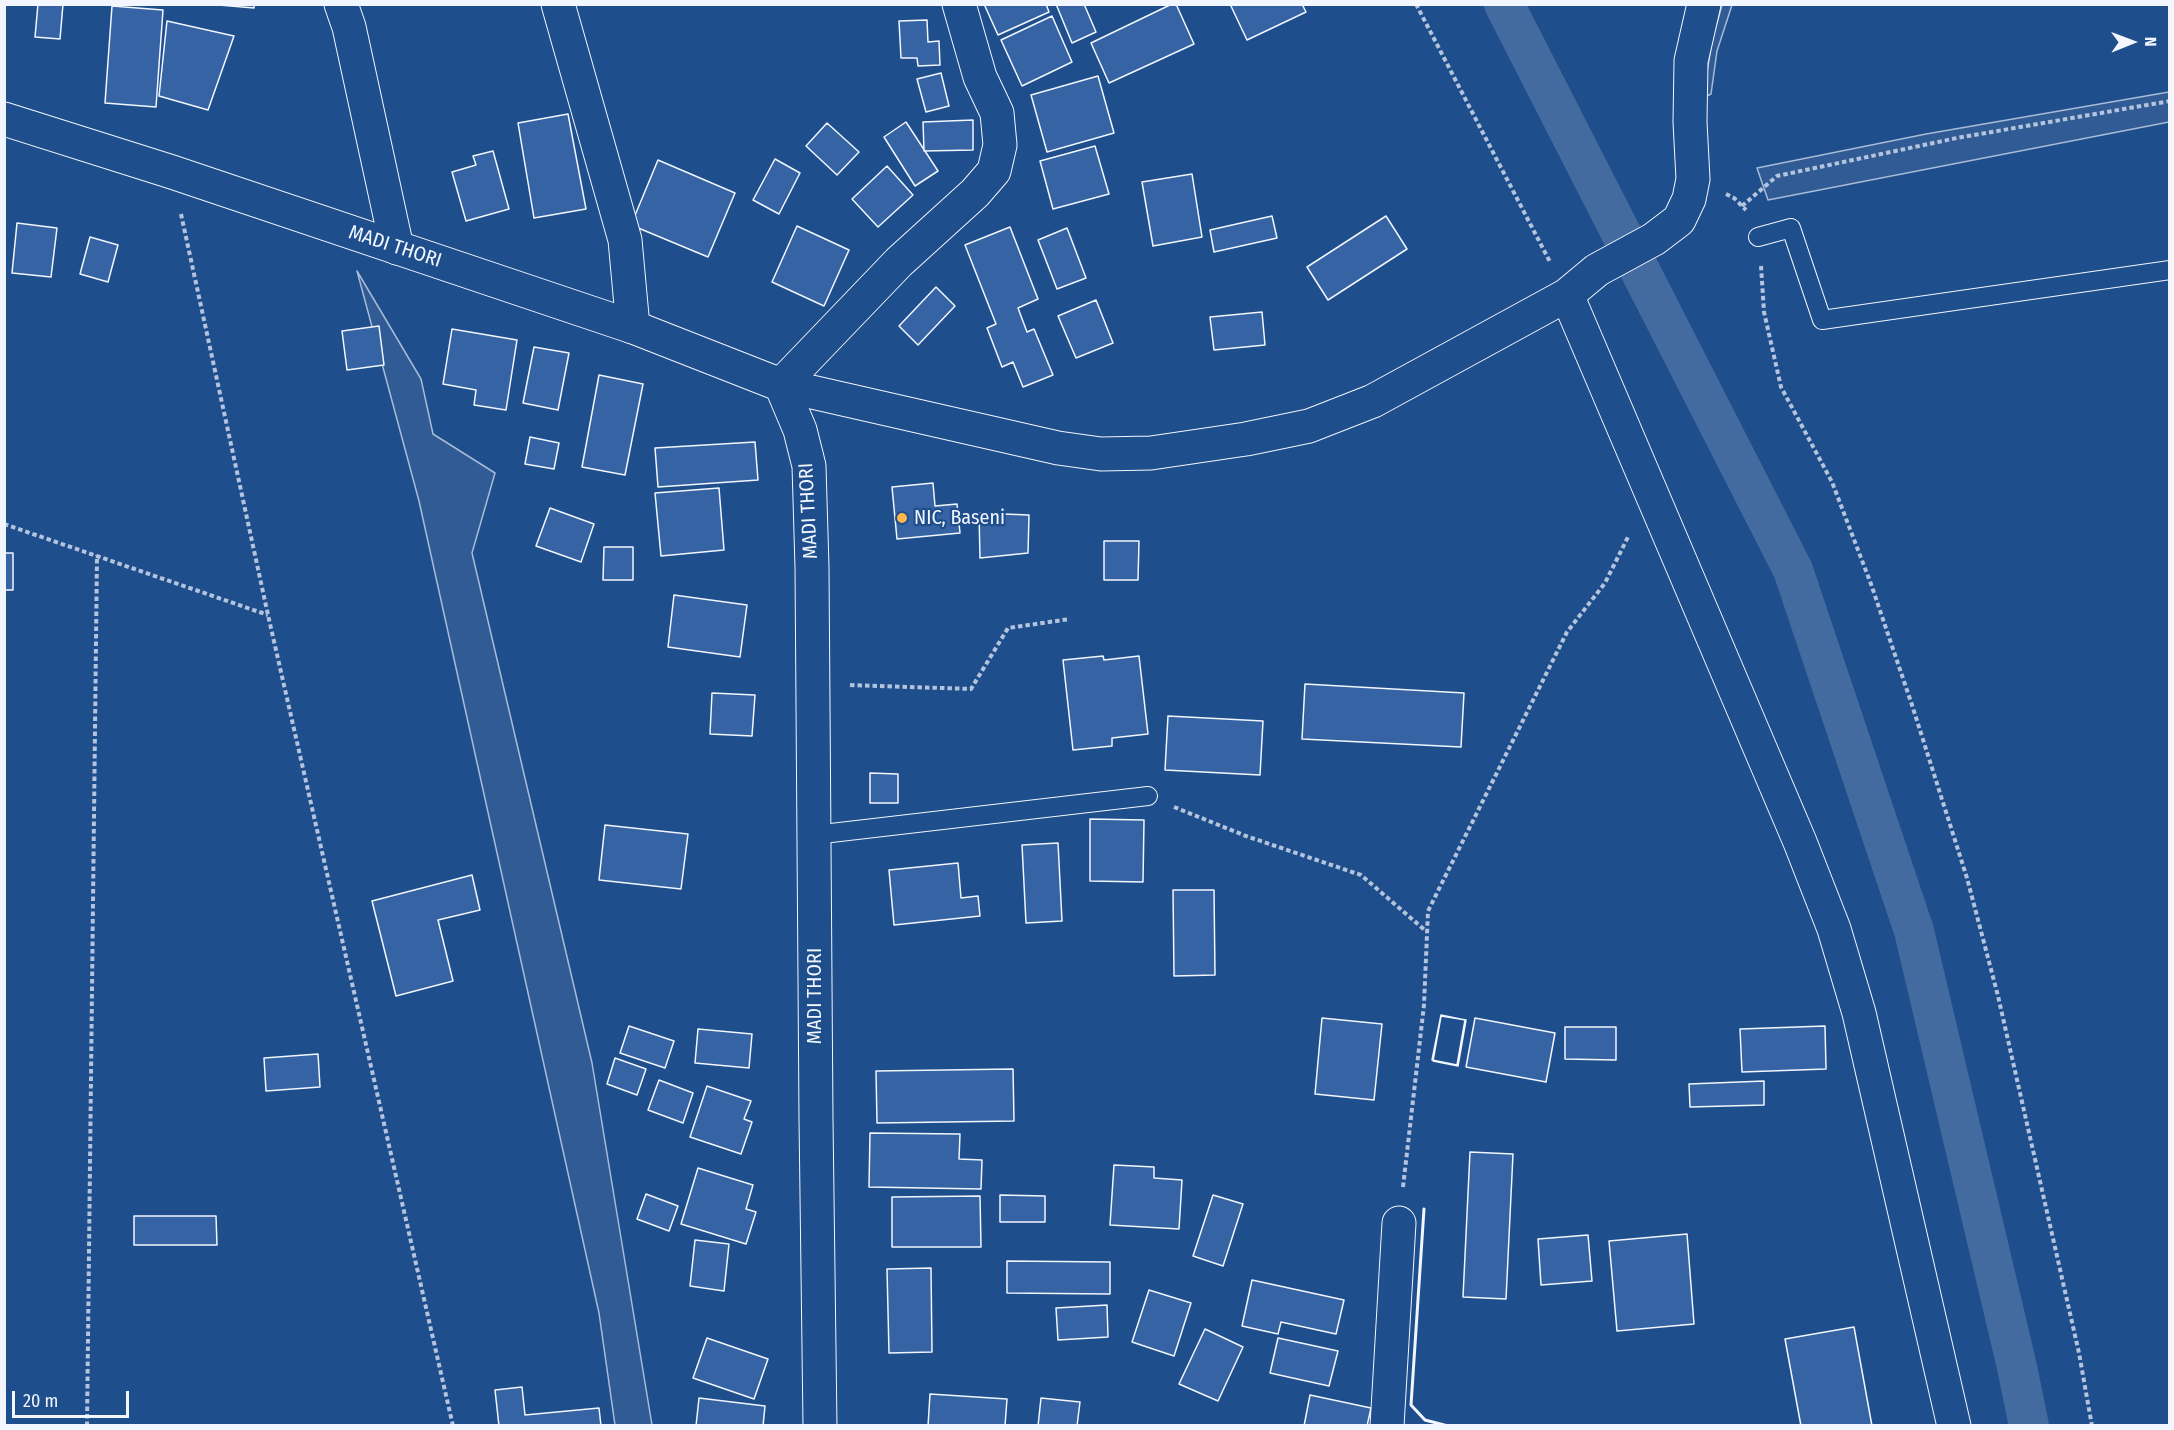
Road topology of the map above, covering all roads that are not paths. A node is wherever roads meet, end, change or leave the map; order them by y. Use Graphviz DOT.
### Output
graph roads {
  1 [pos="341,4"];
  2 [pos="558,4"];
  3 [pos="959,4"];
  4 [pos="1704,4"];
  5 [pos="4,119"];
  6 [pos="1758,237"];
  7 [pos="397,248"];
  8 [pos="2169,270"];
  9 [pos="1567,295"];
  10 [pos="633,327"];
  11 [pos="781,385"];
  12 [pos="1148,796"];
  13 [pos="814,835"];
  14 [pos="1399,1223"];
  15 [pos="820,1425"];
  16 [pos="1387,1425"];
  17 [pos="1953,1425"];
  1 -- 7 [label="street"];
  2 -- 10 [label="street"];
  3 -- 11 [label="street"];
  4 -- 9 [label="street"];
  5 -- 7 [label="street, MADI THORI"];
  6 -- 8 [label="lane"];
  7 -- 10 [label="street, MADI THORI"];
  9 -- 11 [label="street"];
  9 -- 17 [label="street"];
  10 -- 11 [label="street, MADI THORI"];
  11 -- 13 [label="street, MADI THORI"];
  12 -- 13 [label="lane"];
  13 -- 15 [label="street, MADI THORI"];
  14 -- 16 [label="street"];
}
